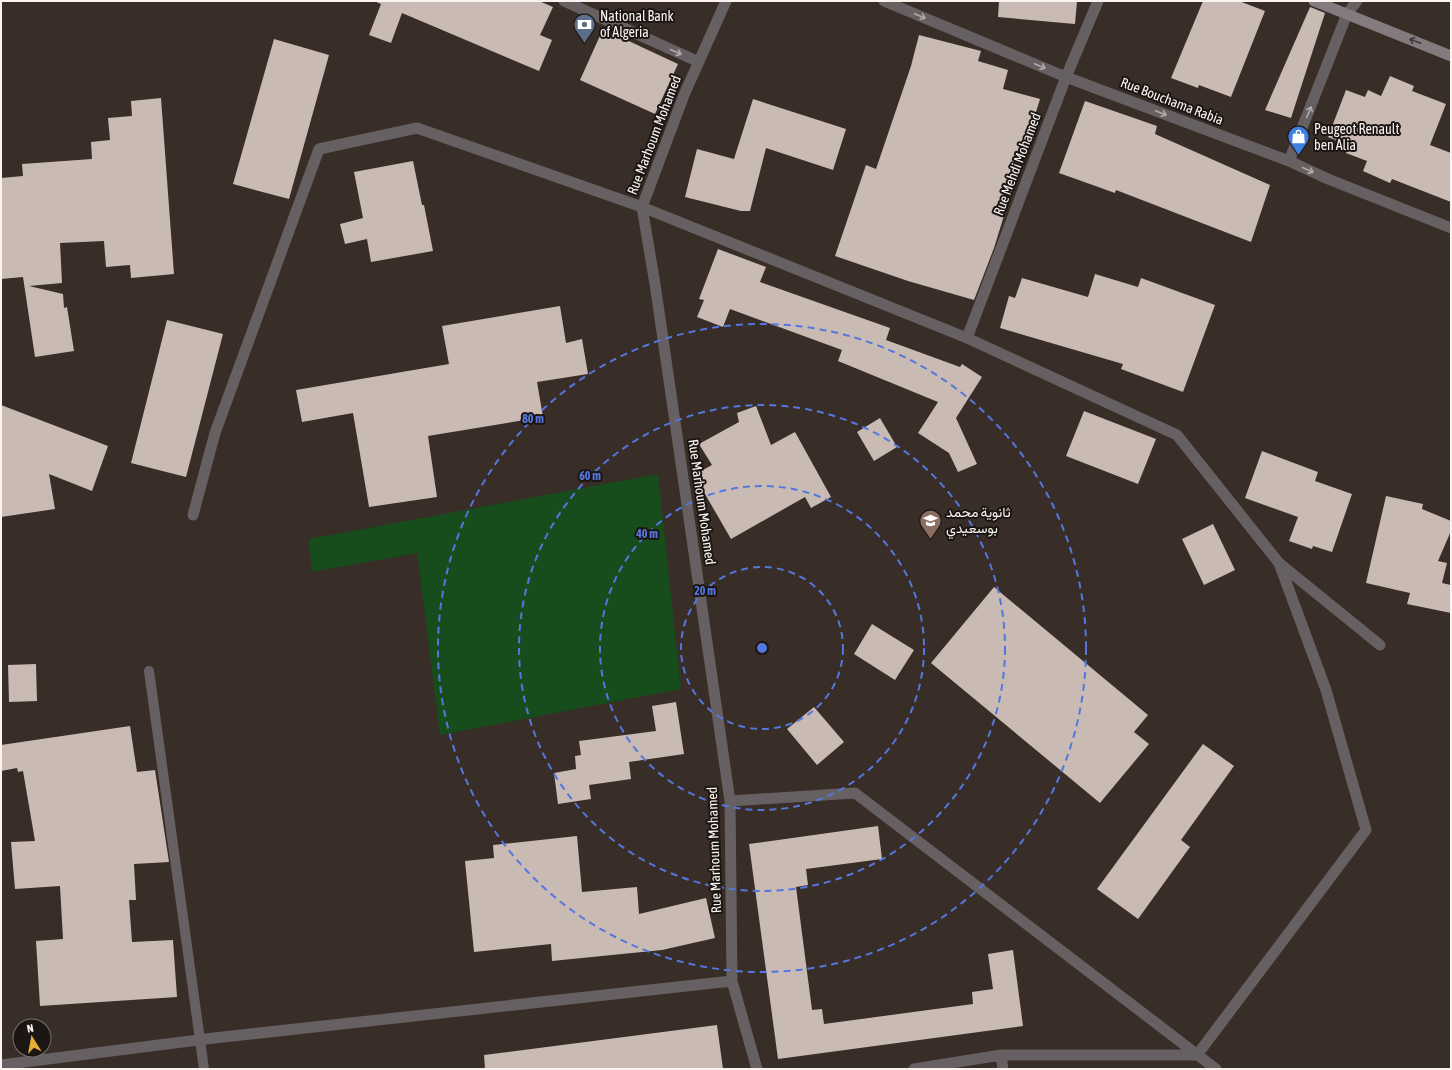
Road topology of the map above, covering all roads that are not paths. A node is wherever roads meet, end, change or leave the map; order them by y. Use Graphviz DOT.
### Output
graph roads {
  1 [pos="564,1"];
  2 [pos="726,1"];
  3 [pos="884,1"];
  4 [pos="1098,1"];
  5 [pos="1314,1"];
  6 [pos="1357,1"];
  7 [pos="1347,14"];
  8 [pos="1451,56"];
  9 [pos="699,62"];
  10 [pos="1066,77"];
  11 [pos="1289,161"];
  12 [pos="642,207"];
  13 [pos="1451,228"];
  14 [pos="967,338"];
  15 [pos="193,515"];
  16 [pos="1279,563"];
  17 [pos="1380,645"];
  18 [pos="149,671"];
  19 [pos="730,801"];
  20 [pos="732,981"];
  21 [pos="201,1040"];
  22 [pos="1001,1055"];
  23 [pos="1197,1055"];
  24 [pos="1,1065"];
  25 [pos="204,1069"];
  26 [pos="757,1069"];
  27 [pos="914,1069"];
  28 [pos="1003,1069"];
  29 [pos="1216,1069"];
  1 -- 9 [label="street, one-way"];
  2 -- 9 [label="street, Rue Marhoum Mohamed"];
  3 -- 10 [label="street, Rue Bouchama Rabia, one-way"];
  4 -- 10 [label="street, Rue Mehdi Mohamed"];
  5 -- 7 [label="main road"];
  6 -- 7 [label="street"];
  8 -- 7 [label="main road, one-way"];
  11 -- 7 [label="street, one-way"];
  9 -- 12 [label="street, Rue Marhoum Mohamed"];
  10 -- 11 [label="street, Rue Bouchama Rabia, one-way"];
  10 -- 14 [label="street, Rue Mehdi Mohamed"];
  11 -- 13 [label="street, Rue Bouchama Rabia, one-way"];
  12 -- 14 [label="street"];
  12 -- 15 [label="street"];
  12 -- 19 [label="street, Rue Marhoum Mohamed"];
  14 -- 16 [label="street"];
  16 -- 17 [label="street"];
  16 -- 23 [label="street"];
  18 -- 21 [label="lane"];
  19 -- 20 [label="street, Rue Marhoum Mohamed"];
  19 -- 23 [label="street"];
  20 -- 21 [label="street"];
  20 -- 26 [label="street, Rue Marhoum Mohamed"];
  21 -- 24 [label="street"];
  21 -- 25 [label="lane"];
  22 -- 23 [label="street"];
  22 -- 27 [label="street"];
  22 -- 28 [label="street"];
  23 -- 29 [label="street"];
}
